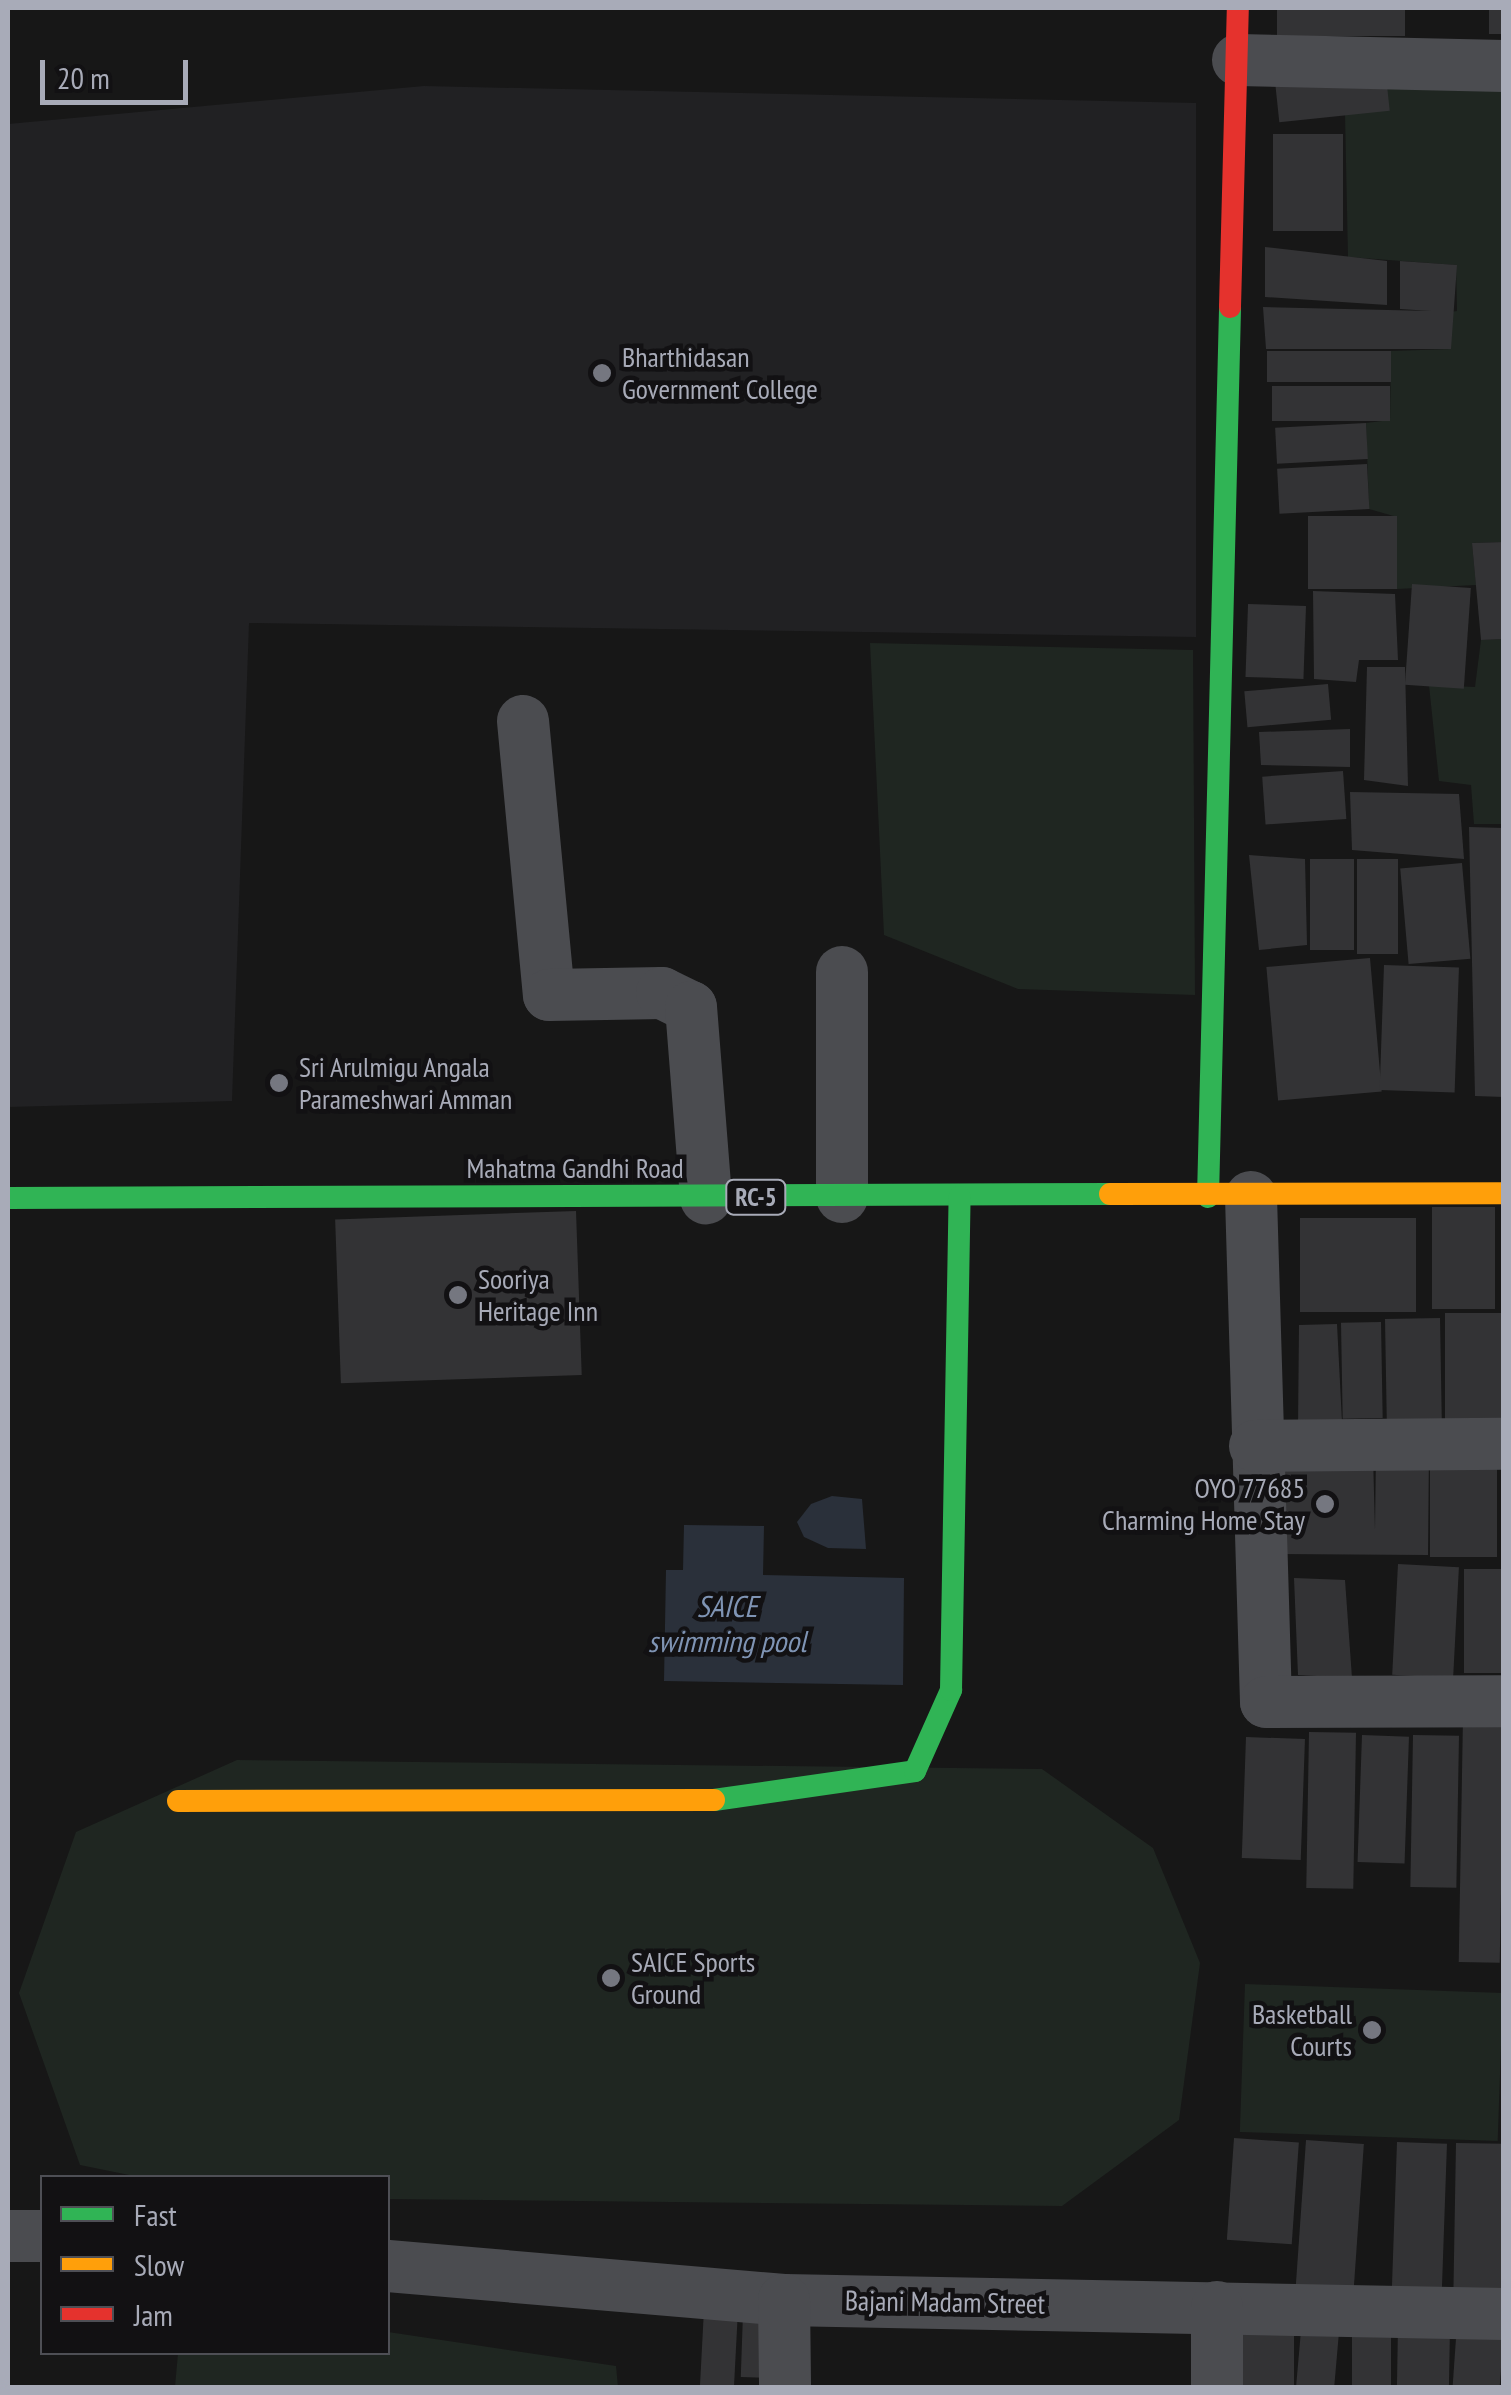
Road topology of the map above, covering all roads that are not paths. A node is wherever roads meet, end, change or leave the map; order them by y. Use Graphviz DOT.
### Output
graph roads {
  1 [pos="1238,8"];
  2 [pos="1238,60"];
  3 [pos="1504,66"];
  4 [pos="523,721"];
  5 [pos="842,972"];
  6 [pos="1504,1193"];
  7 [pos="842,1197"];
  8 [pos="960,1197"];
  9 [pos="1230,1197"];
  10 [pos="8,1198"];
  11 [pos="706,1198"];
  12 [pos="1504,1444"];
  13 [pos="1256,1446"];
  14 [pos="1504,1701"];
  15 [pos="178,1801"];
  16 [pos="8,2236"];
  17 [pos="40,2236"];
  18 [pos="390,2266"];
  19 [pos="784,2300"];
  20 [pos="1218,2306"];
  21 [pos="1504,2314"];
  22 [pos="785,2388"];
  23 [pos="1217,2388"];
  1 -- 2 [label="street"];
  2 -- 3 [label="street"];
  2 -- 9 [label="street"];
  4 -- 11 [label="street"];
  5 -- 7 [label="street"];
  6 -- 9 [label="street, Mahatma Gandhi Road / RC-5"];
  7 -- 8 [label="street, Mahatma Gandhi Road / RC-5"];
  7 -- 11 [label="street, Mahatma Gandhi Road / RC-5"];
  8 -- 9 [label="street, Mahatma Gandhi Road / RC-5"];
  8 -- 15 [label="street"];
  9 -- 13 [label="street"];
  10 -- 11 [label="street, Mahatma Gandhi Road / RC-5"];
  12 -- 13 [label="street"];
  13 -- 14 [label="street"];
  16 -- 17 [label="street"];
  18 -- 19 [label="street, Bajani Madam Street"];
  19 -- 20 [label="street, Bajani Madam Street"];
  19 -- 22 [label="street"];
  20 -- 21 [label="street, Bajani Madam Street"];
  20 -- 23 [label="street"];
}
